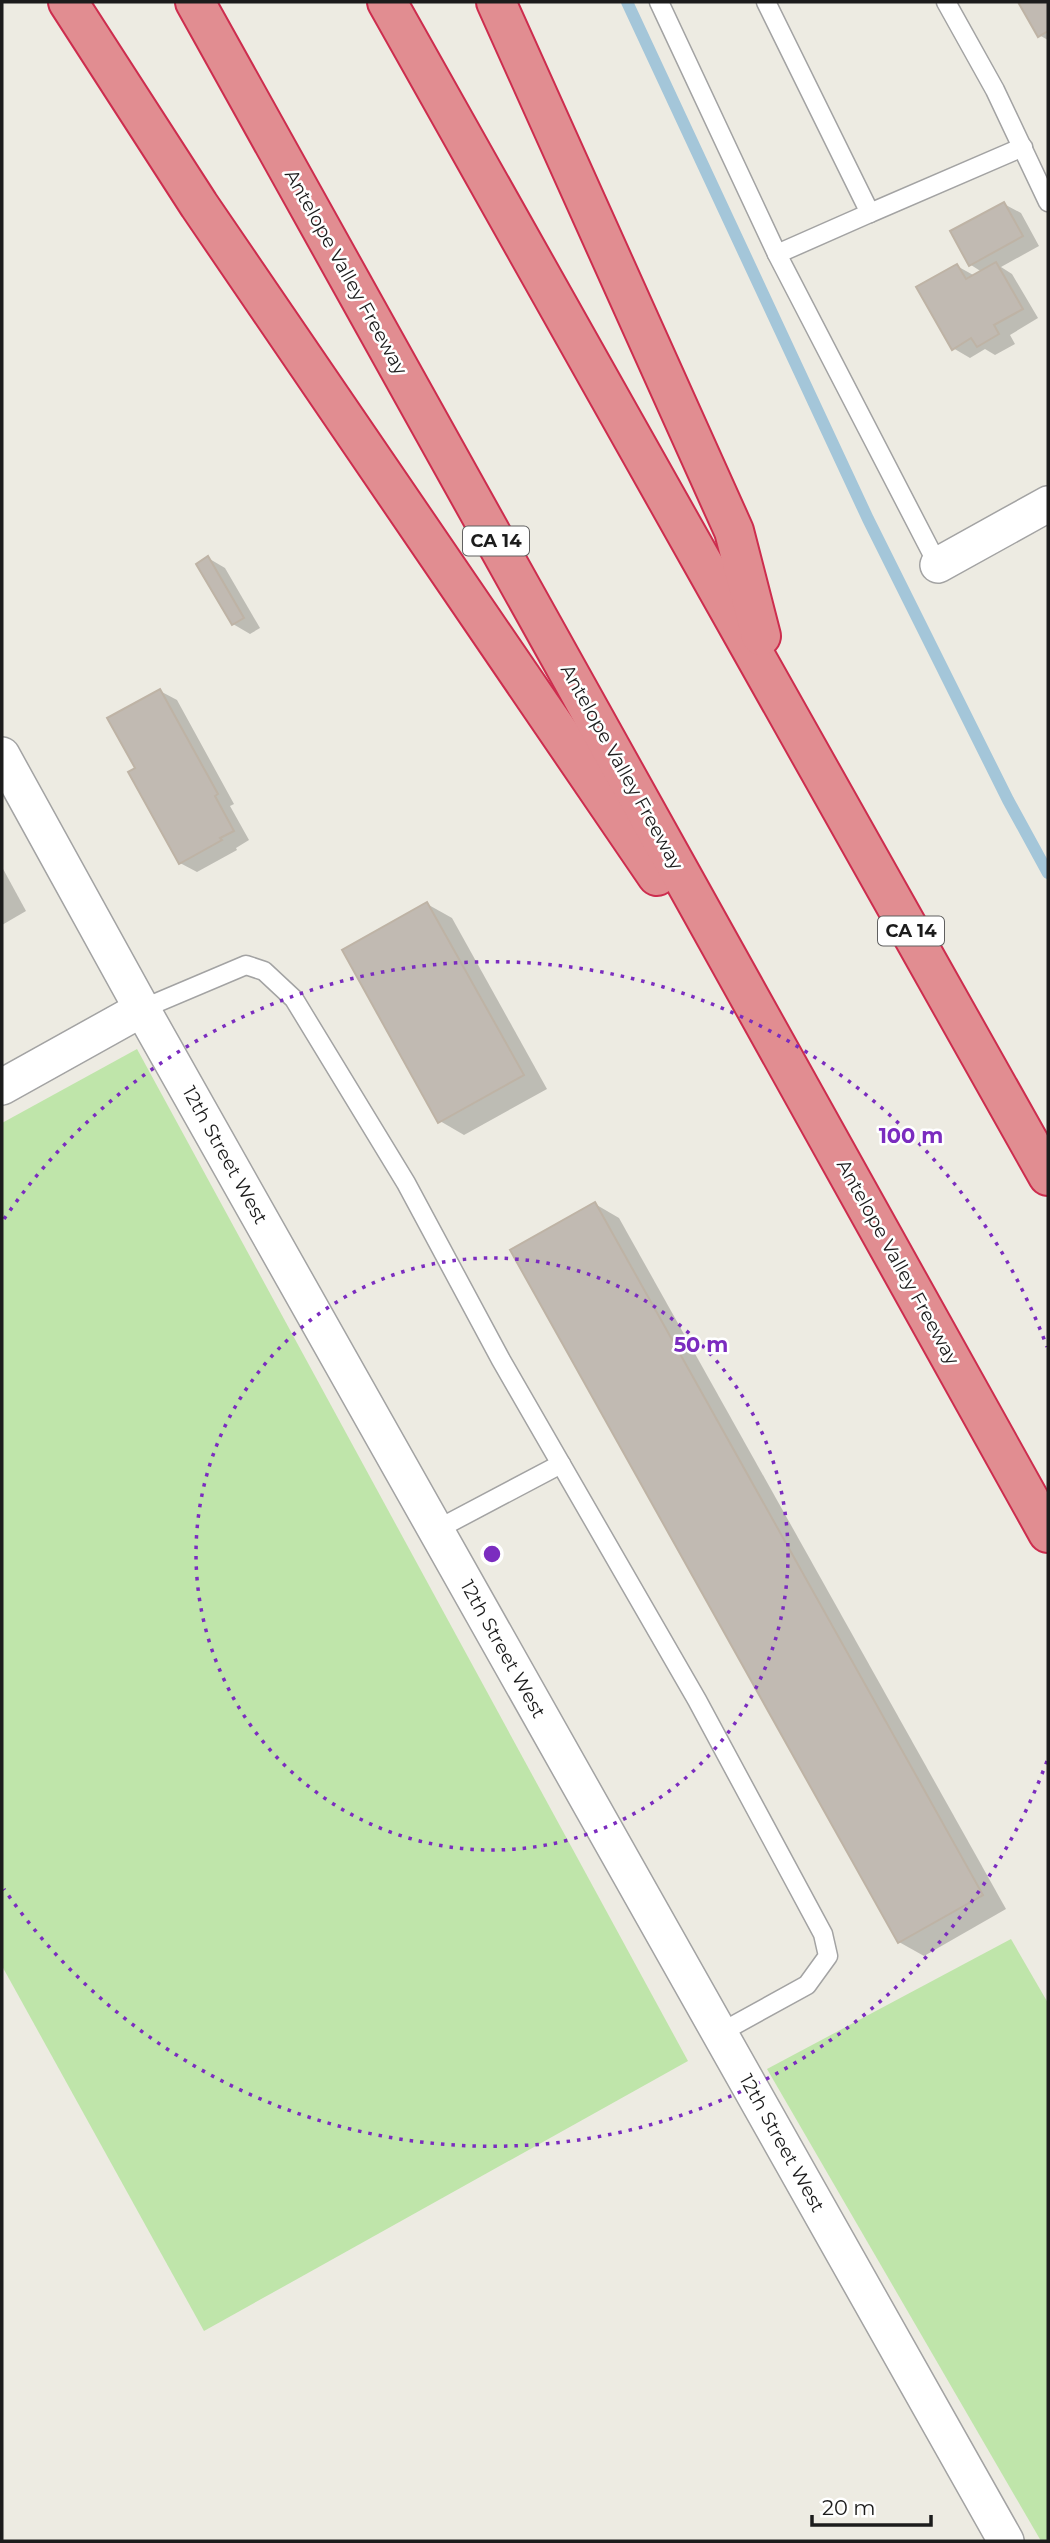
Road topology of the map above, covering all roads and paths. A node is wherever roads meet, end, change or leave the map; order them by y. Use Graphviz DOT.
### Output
graph roads {
  1 [pos="68,2"];
  2 [pos="195,2"];
  3 [pos="387,2"];
  4 [pos="496,2"];
  5 [pos="659,2"];
  6 [pos="766,2"];
  7 [pos="946,2"];
  8 [pos="1023,147"];
  9 [pos="1048,202"];
  10 [pos="870,213"];
  11 [pos="777,254"];
  12 [pos="1048,504"];
  13 [pos="939,565"];
  14 [pos="774,685"];
  15 [pos="2,755"];
  16 [pos="142,1009"];
  17 [pos="796,1080"];
  18 [pos="2,1087"];
  19 [pos="1048,1176"];
  20 [pos="561,1464"];
  21 [pos="436,1530"];
  22 [pos="1048,1533"];
  23 [pos="720,2033"];
  24 [pos="1006,2541"];
  1 -- 17 [label="highway"];
  2 -- 17 [label="highway, Antelope Valley Freeway / CA 14"];
  3 -- 14 [label="highway, CA 14"];
  4 -- 14 [label="highway"];
  5 -- 11 [label="lane"];
  6 -- 10 [label="lane"];
  7 -- 8 [label="lane"];
  8 -- 9 [label="lane"];
  8 -- 10 [label="lane"];
  10 -- 11 [label="lane"];
  11 -- 13 [label="lane"];
  12 -- 13 [label="street"];
  14 -- 19 [label="highway, CA 14"];
  15 -- 16 [label="street, 12th Street West"];
  16 -- 18 [label="street"];
  16 -- 20 [label="lane"];
  16 -- 21 [label="street, 12th Street West"];
  17 -- 22 [label="highway, Antelope Valley Freeway / CA 14"];
  20 -- 21 [label="lane"];
  20 -- 23 [label="lane"];
  21 -- 23 [label="street, 12th Street West"];
  23 -- 24 [label="street, 12th Street West"];
}
